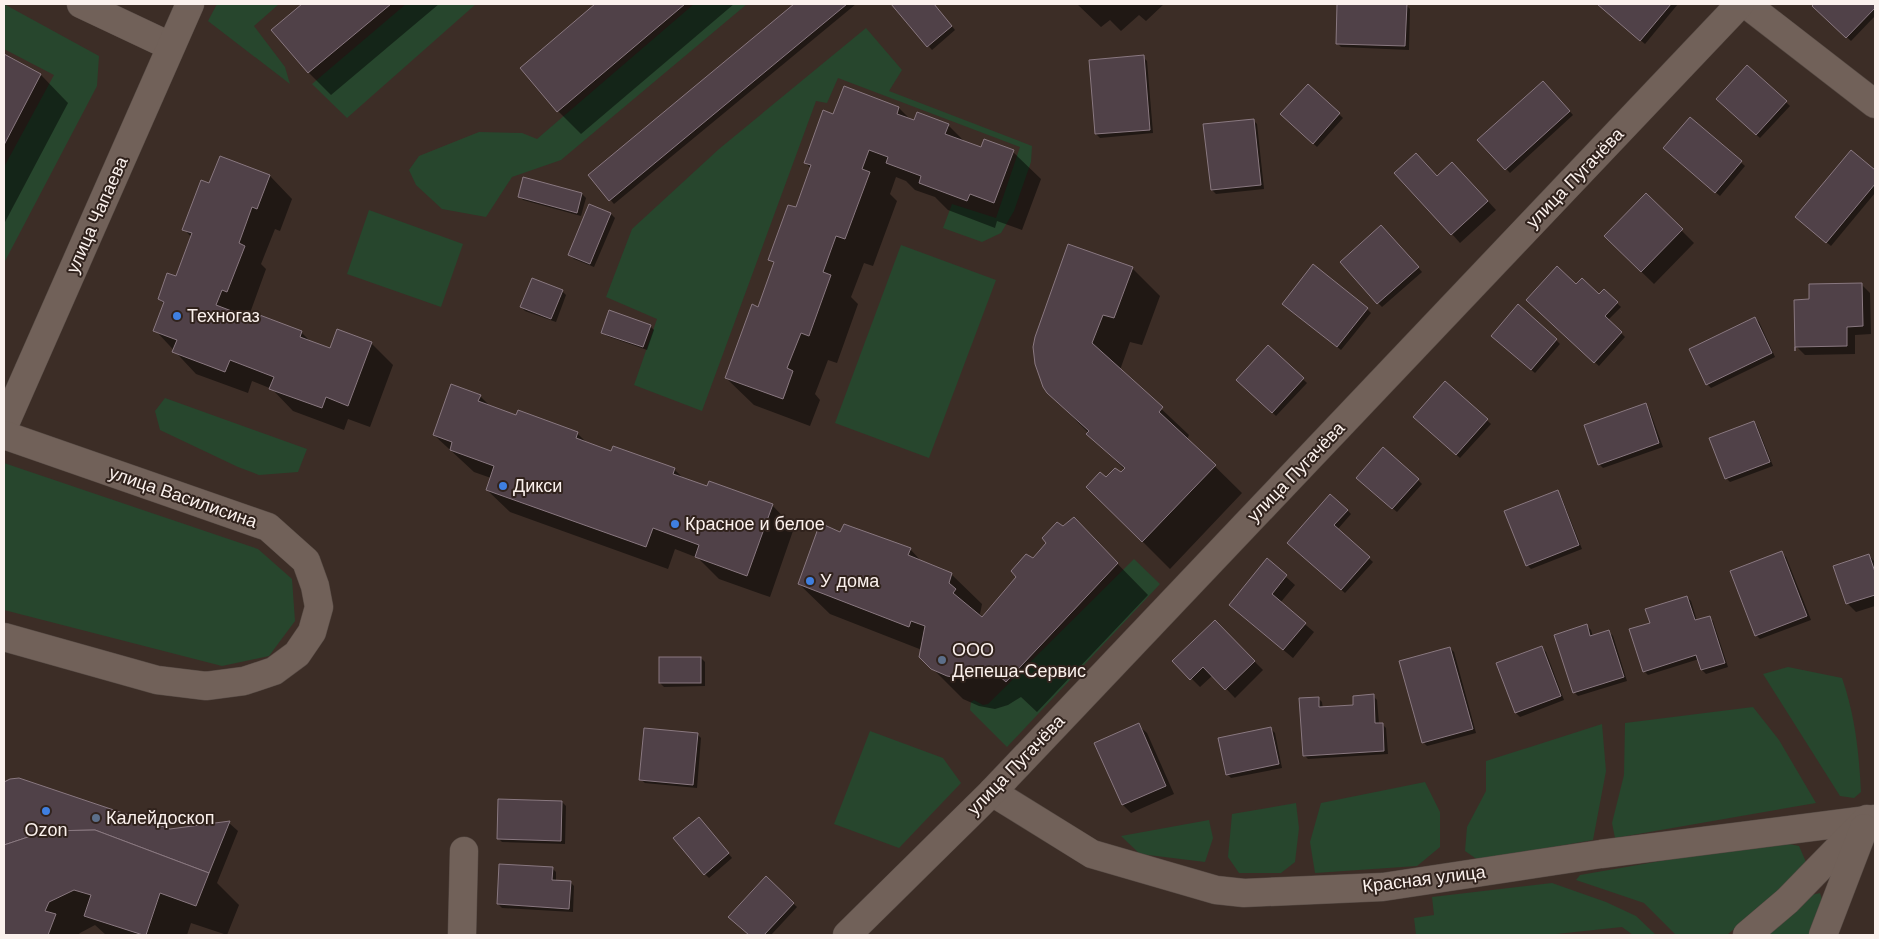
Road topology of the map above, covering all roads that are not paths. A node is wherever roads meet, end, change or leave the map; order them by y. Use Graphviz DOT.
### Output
graph roads {
  1 [pos="81,4"];
  2 [pos="190,4"];
  3 [pos="1740,4"];
  4 [pos="1746,4"];
  5 [pos="170,46"];
  6 [pos="1875,104"];
  7 [pos="4,426"];
  8 [pos="4,435"];
  9 [pos="4,637"];
  10 [pos="992,792"];
  11 [pos="1871,819"];
  12 [pos="464,851"];
  13 [pos="462,935"];
  14 [pos="847,935"];
  15 [pos="1747,935"];
  16 [pos="1823,935"];
  1 -- 5 [label="street"];
  2 -- 5 [label="street, улица Чапаева"];
  3 -- 10 [label="street, улица Пугачёва"];
  4 -- 6 [label="street"];
  5 -- 7 [label="street, улица Чапаева"];
  8 -- 9 [label="street, улица Василисина"];
  10 -- 11 [label="street, Красная улица"];
  10 -- 14 [label="street, улица Пугачёва"];
  11 -- 15 [label="street"];
  11 -- 16 [label="street"];
  12 -- 13 [label="street"];
}
